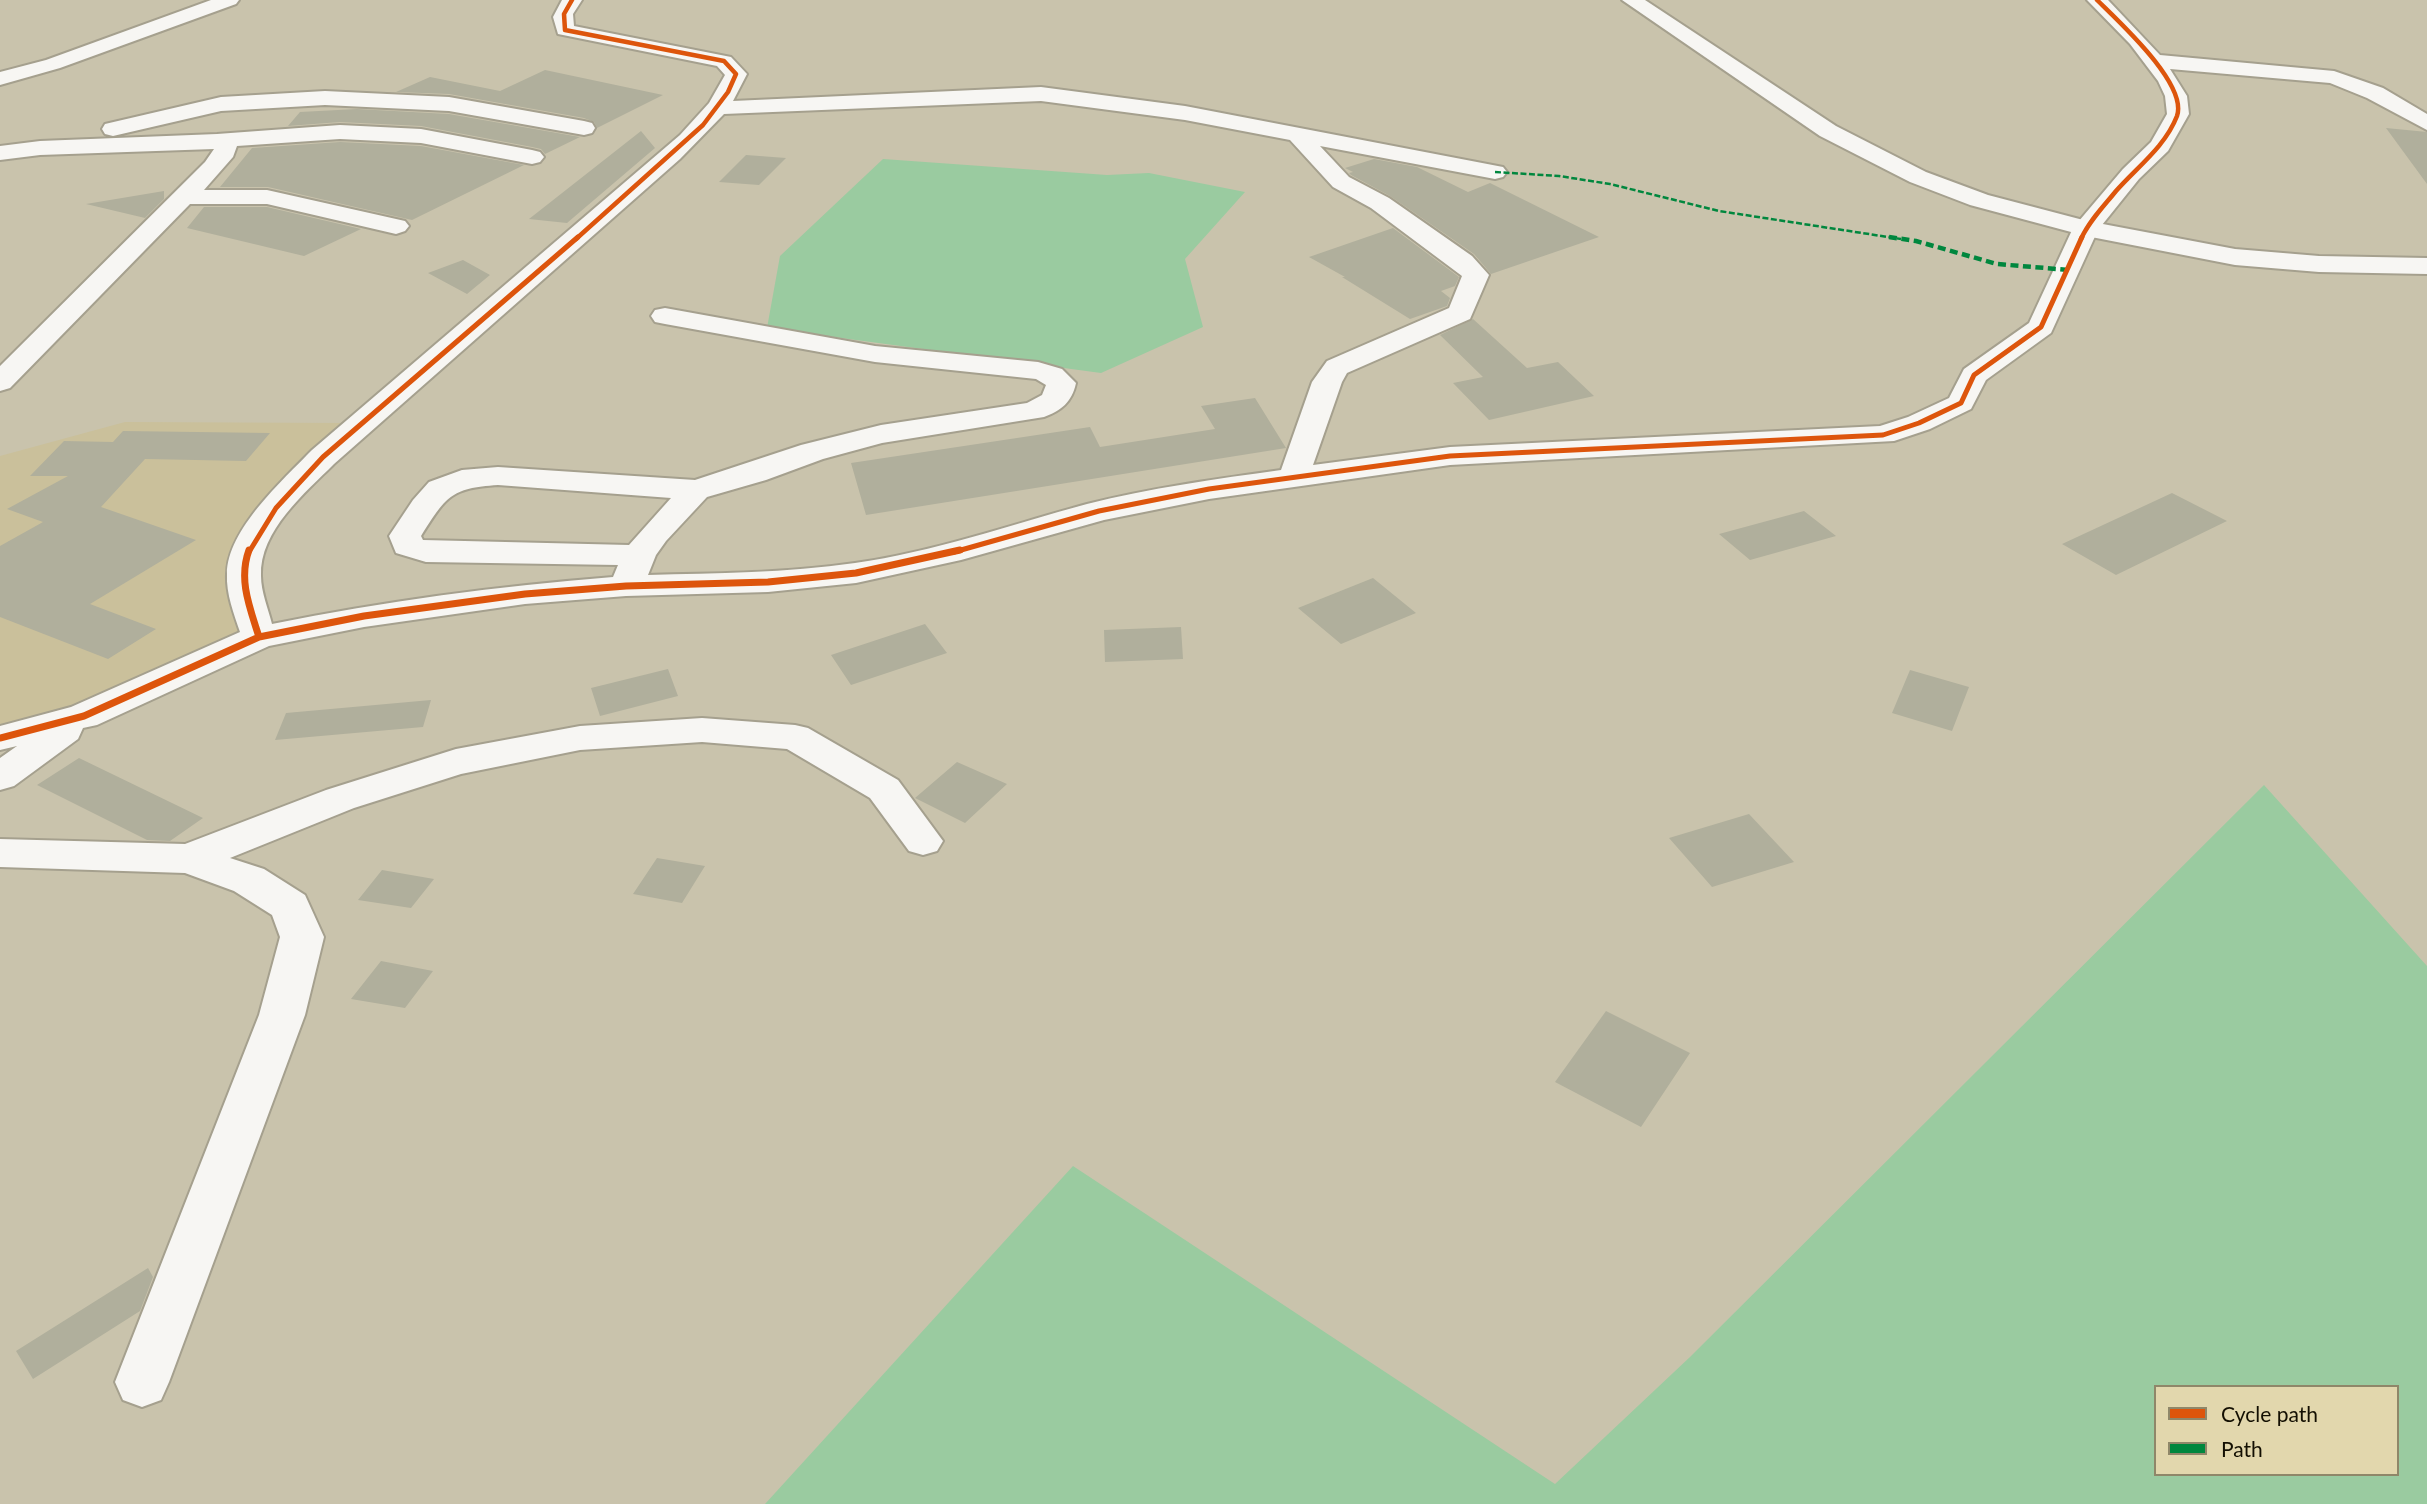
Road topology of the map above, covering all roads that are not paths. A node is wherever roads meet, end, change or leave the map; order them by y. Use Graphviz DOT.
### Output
graph roads {
  1 [pos="229,0"];
  2 [pos="572,0"];
  3 [pos="1632,0"];
  4 [pos="2097,0"];
  5 [pos="2154,61"];
  6 [pos="0,79"];
  7 [pos="716,108"];
  8 [pos="2427,123"];
  9 [pos="584,128"];
  10 [pos="1297,134"];
  11 [pos="217,141"];
  12 [pos="40,148"];
  13 [pos="0,153"];
  14 [pos="532,157"];
  15 [pos="1495,172"];
  16 [pos="183,197"];
  17 [pos="396,226"];
  18 [pos="2086,229"];
  19 [pos="2427,266"];
  20 [pos="665,316"];
  21 [pos="0,382"];
  22 [pos="1294,476"];
  23 [pos="696,490"];
  24 [pos="639,555"];
  25 [pos="626,586"];
  26 [pos="259,637"];
  27 [pos="84,716"];
  28 [pos="0,738"];
  29 [pos="0,777"];
  30 [pos="923,841"];
  31 [pos="0,853"];
  32 [pos="188,859"];
  33 [pos="142,1382"];
  1 -- 6 [label="street"];
  2 -- 7 [label="street"];
  3 -- 18 [label="street"];
  4 -- 5 [label="street"];
  5 -- 8 [label="street"];
  5 -- 18 [label="street"];
  7 -- 10 [label="street"];
  7 -- 26 [label="street"];
  9 -- 12 [label="street"];
  10 -- 15 [label="street"];
  10 -- 22 [label="street"];
  11 -- 12 [label="street"];
  11 -- 14 [label="street"];
  11 -- 16 [label="street"];
  12 -- 13 [label="street"];
  16 -- 17 [label="street"];
  16 -- 21 [label="street"];
  18 -- 19 [label="street"];
  18 -- 22 [label="street"];
  20 -- 23 [label="street"];
  22 -- 25 [label="street"];
  23 -- 24 [label="street"];
  23 -- 24 [label="street"];
  24 -- 25 [label="street"];
  25 -- 26 [label="street"];
  26 -- 27 [label="street"];
  27 -- 28 [label="street"];
  27 -- 29 [label="street"];
  30 -- 32 [label="street"];
  31 -- 32 [label="street"];
  32 -- 33 [label="street"];
}
